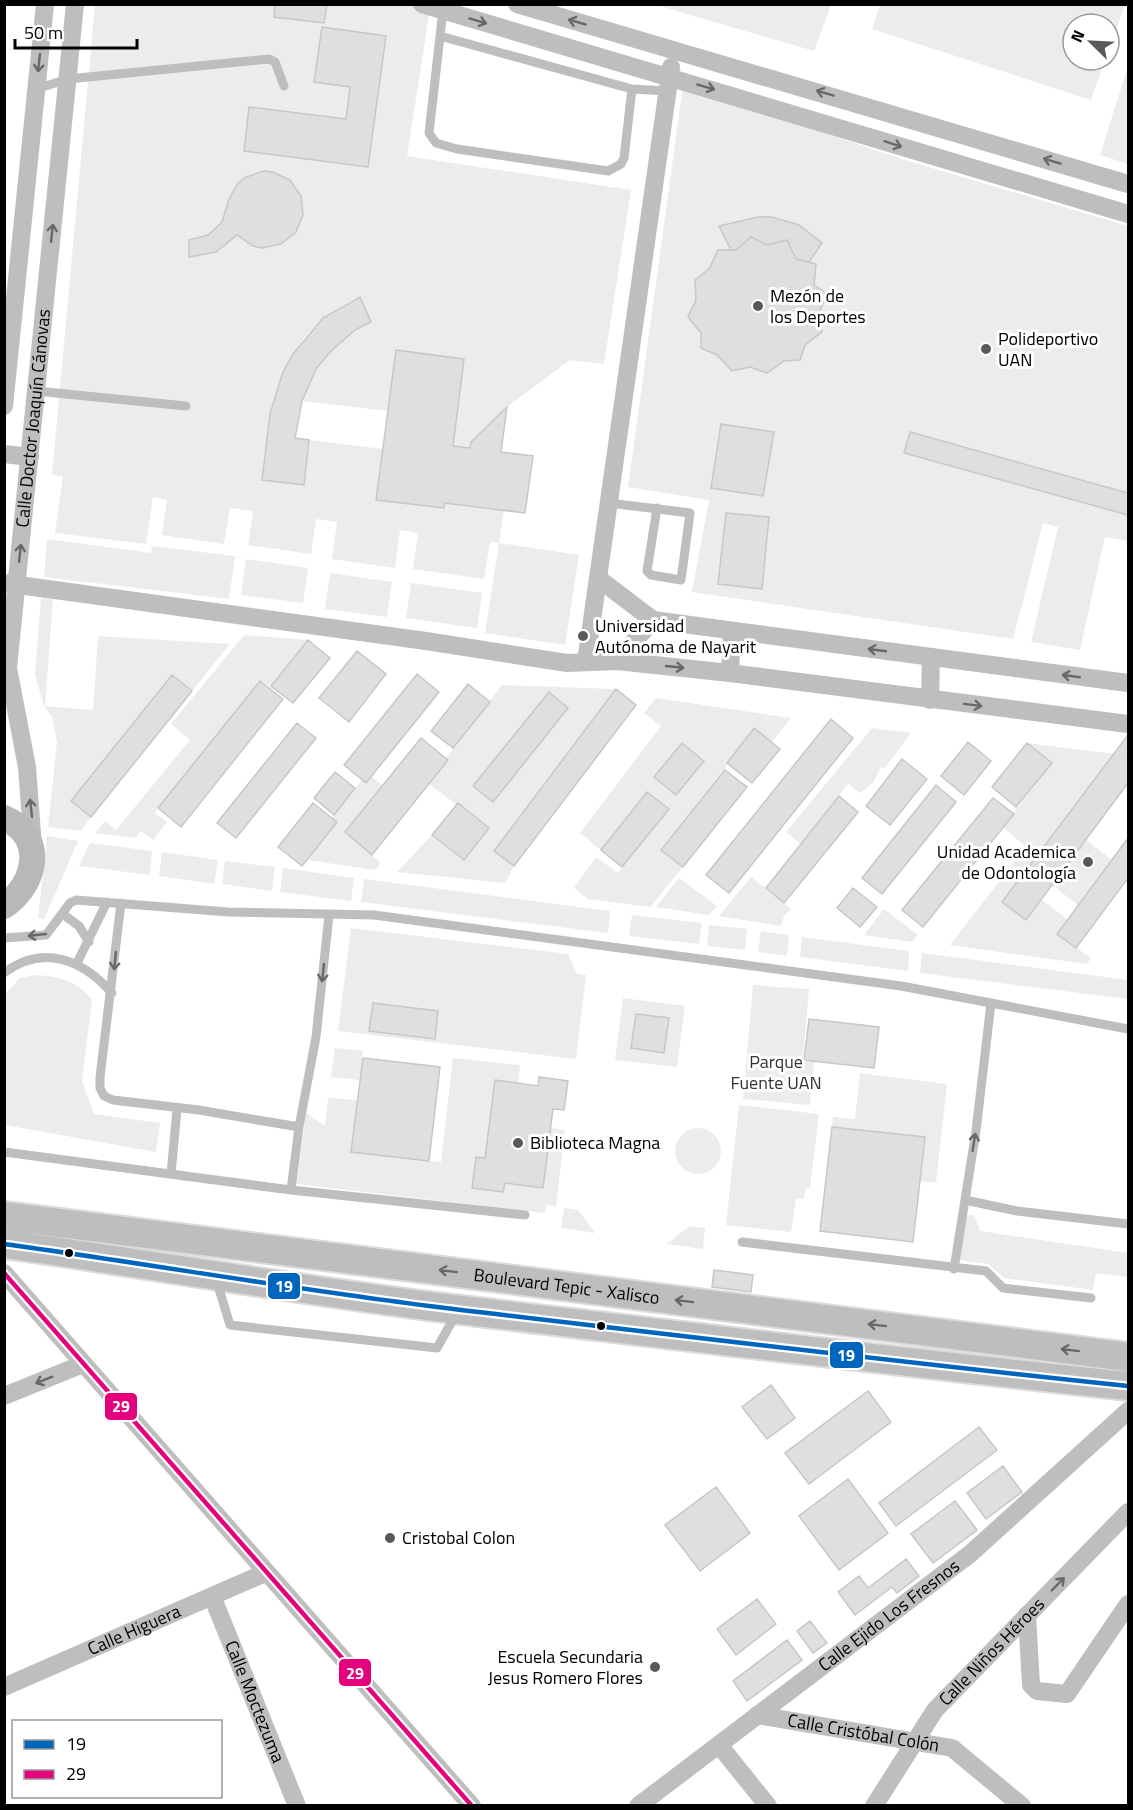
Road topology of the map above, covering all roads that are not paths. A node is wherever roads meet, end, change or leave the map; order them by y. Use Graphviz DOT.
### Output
graph roads {
  1 [pos="45,4"];
  2 [pos="75,4"];
  3 [pos="423,4"];
  4 [pos="517,4"];
  5 [pos="444,8"];
  6 [pos="616,34"];
  7 [pos="440,36"];
  8 [pos="673,50"];
  9 [pos="610,62"];
  10 [pos="68,79"];
  11 [pos="668,84"];
  12 [pos="795,84"];
  13 [pos="284,86"];
  14 [pos="36,89"];
  15 [pos="632,89"];
  16 [pos="789,117"];
  17 [pos="945,129"];
  18 [pos="939,159"];
  19 [pos="1094,174"];
  20 [pos="1128,184"];
  21 [pos="1086,202"];
  22 [pos="1128,214"];
  23 [pos="20,258"];
  24 [pos="49,261"];
  25 [pos="36,392"];
  26 [pos="4,406"];
  27 [pos="186,406"];
  28 [pos="4,454"];
  29 [pos="30,457"];
  30 [pos="609,503"];
  31 [pos="657,508"];
  32 [pos="599,579"];
  33 [pos="11,584"];
  34 [pos="653,620"];
  35 [pos="732,631"];
  36 [pos="931,657"];
  37 [pos="617,661"];
  38 [pos="586,662"];
  39 [pos="730,673"];
  40 [pos="1128,683"];
  41 [pos="930,700"];
  42 [pos="1128,724"];
  43 [pos="4,818"];
  44 [pos="32,866"];
  45 [pos="11,902"];
  46 [pos="108,902"];
  47 [pos="121,903"];
  48 [pos="63,915"];
  49 [pos="329,915"];
  50 [pos="4,922"];
  51 [pos="4,938"];
  52 [pos="89,942"];
  53 [pos="77,963"];
  54 [pos="4,973"];
  55 [pos="112,993"];
  56 [pos="991,1003"];
  57 [pos="1128,1029"];
  58 [pos="177,1109"];
  59 [pos="299,1127"];
  60 [pos="4,1152"];
  61 [pos="171,1174"];
  62 [pos="291,1190"];
  63 [pos="965,1200"];
  64 [pos="525,1215"];
  65 [pos="4,1216"];
  66 [pos="1128,1224"];
  67 [pos="742,1242"];
  68 [pos="4,1244"];
  69 [pos="954,1269"];
  70 [pos="4,1273"];
  71 [pos="215,1274"];
  72 [pos="1091,1298"];
  73 [pos="459,1310"];
  74 [pos="1128,1357"];
  75 [pos="83,1364"];
  76 [pos="1128,1386"];
  77 [pos="4,1396"];
  78 [pos="1128,1411"];
  79 [pos="1128,1512"];
  80 [pos="265,1573"];
  81 [pos="212,1596"];
  82 [pos="1128,1604"];
  83 [pos="1028,1615"];
  84 [pos="4,1687"];
  85 [pos="758,1715"];
  86 [pos="915,1740"];
  87 [pos="719,1745"];
  88 [pos="297,1806"];
  89 [pos="472,1806"];
  90 [pos="638,1806"];
  91 [pos="768,1806"];
  92 [pos="873,1806"];
  93 [pos="1022,1806"];
  1 -- 14 [label="street, Calle Doctor Joaquín Cánovas, one-way"];
  2 -- 10 [label="street, Calle Doctor Joaquín Cánovas"];
  3 -- 5 [label="street"];
  6 -- 4 [label="street, one-way"];
  5 -- 7 [label="lane"];
  5 -- 9 [label="street, one-way"];
  6 -- 8 [label="street"];
  6 -- 9 [label="street"];
  7 -- 15 [label="lane"];
  7 -- 15 [label="lane"];
  8 -- 11 [label="street"];
  8 -- 12 [label="street"];
  9 -- 11 [label="street"];
  10 -- 13 [label="lane"];
  10 -- 14 [label="lane"];
  24 -- 10 [label="street, Calle Doctor Joaquín Cánovas, one-way"];
  11 -- 15 [label="lane"];
  11 -- 16 [label="street, one-way"];
  11 -- 30 [label="street"];
  12 -- 16 [label="street"];
  17 -- 12 [label="street, one-way"];
  14 -- 23 [label="street, Calle Doctor Joaquín Cánovas"];
  16 -- 18 [label="street, one-way"];
  17 -- 18 [label="street"];
  19 -- 17 [label="street, one-way"];
  18 -- 21 [label="street"];
  19 -- 20 [label="street"];
  19 -- 21 [label="street"];
  21 -- 22 [label="street"];
  23 -- 24 [label="street"];
  23 -- 26 [label="street, Calle Doctor Joaquín Cánovas"];
  24 -- 25 [label="street, Calle Doctor Joaquín Cánovas"];
  25 -- 27 [label="lane"];
  25 -- 29 [label="street, Calle Doctor Joaquín Cánovas"];
  28 -- 29 [label="street"];
  33 -- 29 [label="street, Calle Doctor Joaquín Cánovas, one-way"];
  30 -- 31 [label="lane"];
  30 -- 32 [label="street"];
  31 -- 31 [label="lane"];
  32 -- 34 [label="street"];
  32 -- 38 [label="street"];
  33 -- 38 [label="street"];
  44 -- 33 [label="street, Calle Doctor Joaquín Cánovas, one-way"];
  34 -- 35 [label="street"];
  34 -- 37 [label="street"];
  36 -- 35 [label="street, one-way"];
  35 -- 39 [label="street"];
  40 -- 36 [label="street, one-way"];
  36 -- 41 [label="street"];
  37 -- 38 [label="street"];
  37 -- 39 [label="street, one-way"];
  39 -- 41 [label="street"];
  41 -- 42 [label="street, one-way"];
  43 -- 44 [label="main road"];
  44 -- 45 [label="main road"];
  45 -- 50 [label="main road"];
  46 -- 47 [label="lane"];
  46 -- 48 [label="lane"];
  46 -- 52 [label="lane"];
  47 -- 49 [label="lane"];
  47 -- 55 [label="lane, one-way"];
  48 -- 51 [label="lane, one-way"];
  48 -- 52 [label="lane"];
  49 -- 56 [label="lane"];
  49 -- 59 [label="lane, one-way"];
  52 -- 53 [label="lane"];
  53 -- 54 [label="lane"];
  53 -- 55 [label="lane"];
  55 -- 58 [label="lane"];
  56 -- 57 [label="lane"];
  63 -- 56 [label="lane, one-way"];
  58 -- 59 [label="lane"];
  58 -- 61 [label="lane"];
  59 -- 62 [label="lane"];
  60 -- 61 [label="lane"];
  61 -- 62 [label="lane"];
  62 -- 64 [label="lane"];
  63 -- 66 [label="lane"];
  63 -- 69 [label="lane"];
  74 -- 65 [label="main road, Boulevard Tepic - Xalisco, one-way"];
  67 -- 69 [label="lane"];
  68 -- 71 [label="main road, Boulevard Tepic - Xalisco"];
  69 -- 72 [label="lane"];
  70 -- 75 [label="street"];
  71 -- 73 [label="main road, Boulevard Tepic - Xalisco"];
  71 -- 73 [label="lane"];
  73 -- 76 [label="main road, Boulevard Tepic - Xalisco"];
  75 -- 77 [label="street, one-way"];
  75 -- 80 [label="street"];
  78 -- 85 [label="street, Calle Ejido Los Fresnos"];
  83 -- 79 [label="street, Calle Niños Héroes, one-way"];
  80 -- 81 [label="street, Calle Higuera"];
  80 -- 89 [label="street"];
  81 -- 84 [label="street, Calle Higuera"];
  81 -- 88 [label="street, Calle Moctezuma"];
  82 -- 83 [label="street"];
  83 -- 86 [label="street, Calle Niños Héroes"];
  85 -- 86 [label="street, Calle Cristóbal Colón"];
  85 -- 87 [label="street, Calle Ejido Los Fresnos"];
  86 -- 92 [label="street, Calle Niños Héroes"];
  86 -- 93 [label="street, Calle Cristóbal Colón"];
  87 -- 90 [label="street, Calle Ejido Los Fresnos"];
  87 -- 91 [label="street"];
}
